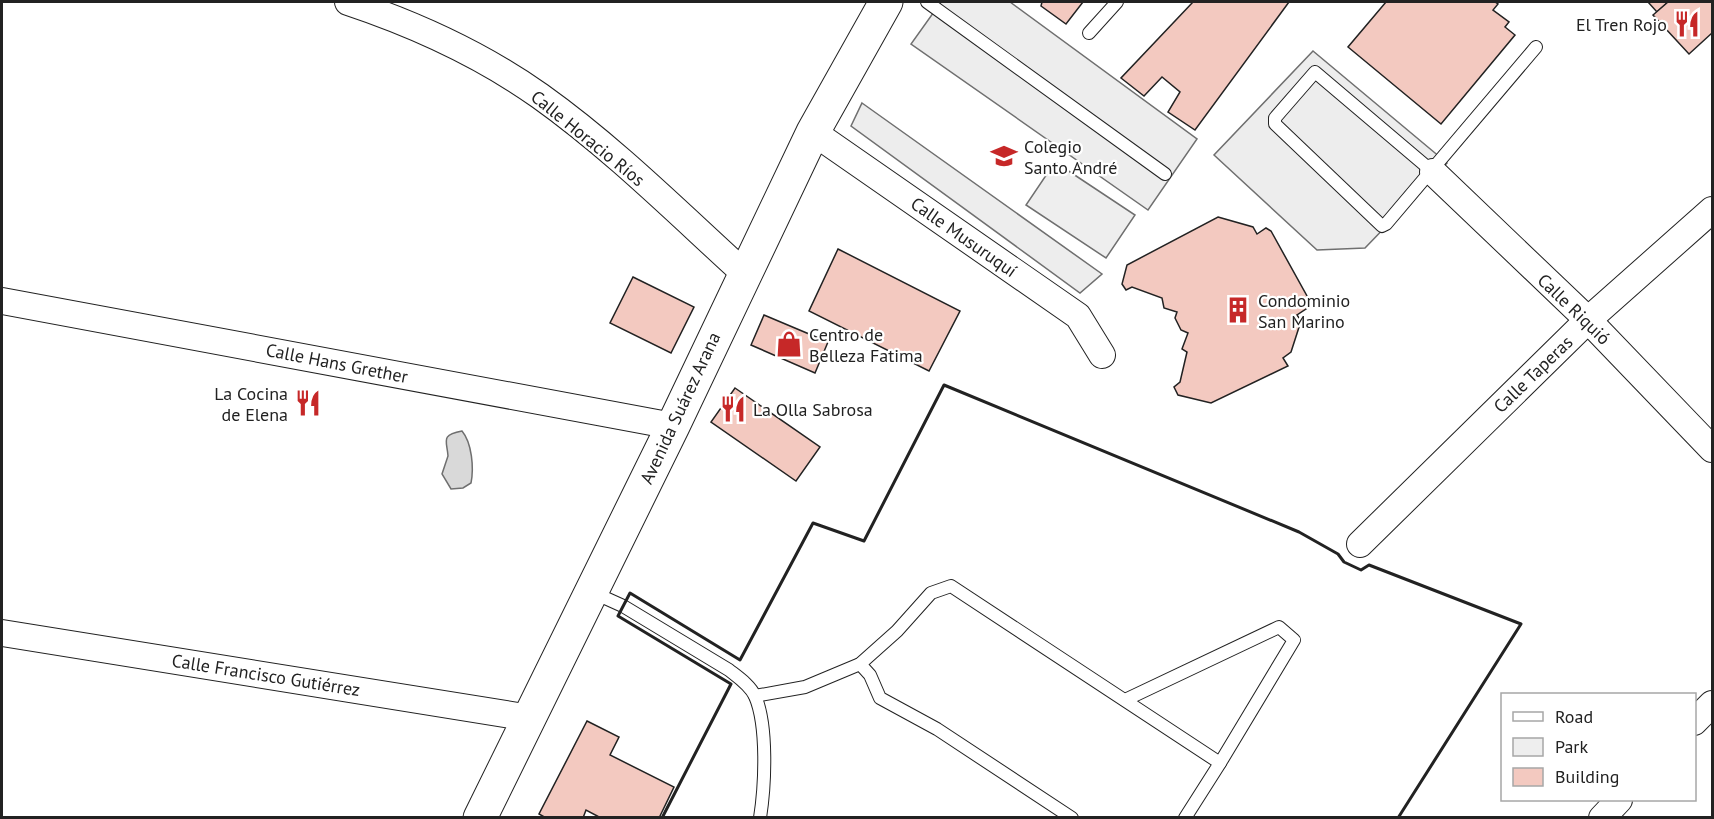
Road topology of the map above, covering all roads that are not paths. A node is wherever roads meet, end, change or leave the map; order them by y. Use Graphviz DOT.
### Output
graph roads {
  1 [pos="348,2"];
  2 [pos="927,2"];
  3 [pos="1117,2"];
  4 [pos="881,3"];
  5 [pos="1089,33"];
  6 [pos="1536,47"];
  7 [pos="813,132"];
  8 [pos="1433,172"];
  9 [pos="1166,174"];
  10 [pos="1713,210"];
  11 [pos="744,273"];
  12 [pos="2,301"];
  13 [pos="1588,320"];
  14 [pos="1102,355"];
  15 [pos="673,426"];
  16 [pos="1713,449"];
  17 [pos="1360,544"];
  18 [pos="591,592"];
  19 [pos="2,633"];
  20 [pos="860,664"];
  21 [pos="755,696"];
  22 [pos="1125,700"];
  23 [pos="1713,704"];
  24 [pos="530,718"];
  25 [pos="1696,722"];
  26 [pos="1220,763"];
  27 [pos="1618,801"];
  28 [pos="480,818"];
  29 [pos="760,818"];
  30 [pos="1072,818"];
  31 [pos="1185,818"];
  32 [pos="1602,818"];
  1 -- 11 [label="street, Calle Horacio Ríos"];
  2 -- 9 [label="lane"];
  3 -- 5 [label="lane"];
  4 -- 7 [label="main road, Avenida Suárez Arana"];
  6 -- 8 [label="lane"];
  7 -- 11 [label="main road, Avenida Suárez Arana"];
  7 -- 14 [label="street, Calle Musuruquí"];
  8 -- 8 [label="lane"];
  8 -- 13 [label="street, Calle Riquió"];
  10 -- 13 [label="street, Calle Taperas"];
  11 -- 15 [label="main road, Avenida Suárez Arana"];
  12 -- 15 [label="street, Calle Hans Grether"];
  13 -- 16 [label="street, Calle Riquió"];
  13 -- 17 [label="street, Calle Taperas"];
  15 -- 18 [label="main road, Avenida Suárez Arana"];
  18 -- 21 [label="lane"];
  18 -- 24 [label="main road, Avenida Suárez Arana"];
  19 -- 24 [label="street, Calle Francisco Gutiérrez"];
  20 -- 21 [label="lane"];
  20 -- 22 [label="lane"];
  20 -- 30 [label="lane"];
  21 -- 29 [label="lane"];
  22 -- 26 [label="lane"];
  22 -- 26 [label="lane"];
  23 -- 25 [label="street"];
  24 -- 28 [label="main road, Avenida Suárez Arana"];
  26 -- 31 [label="lane"];
  27 -- 32 [label="street"];
}
